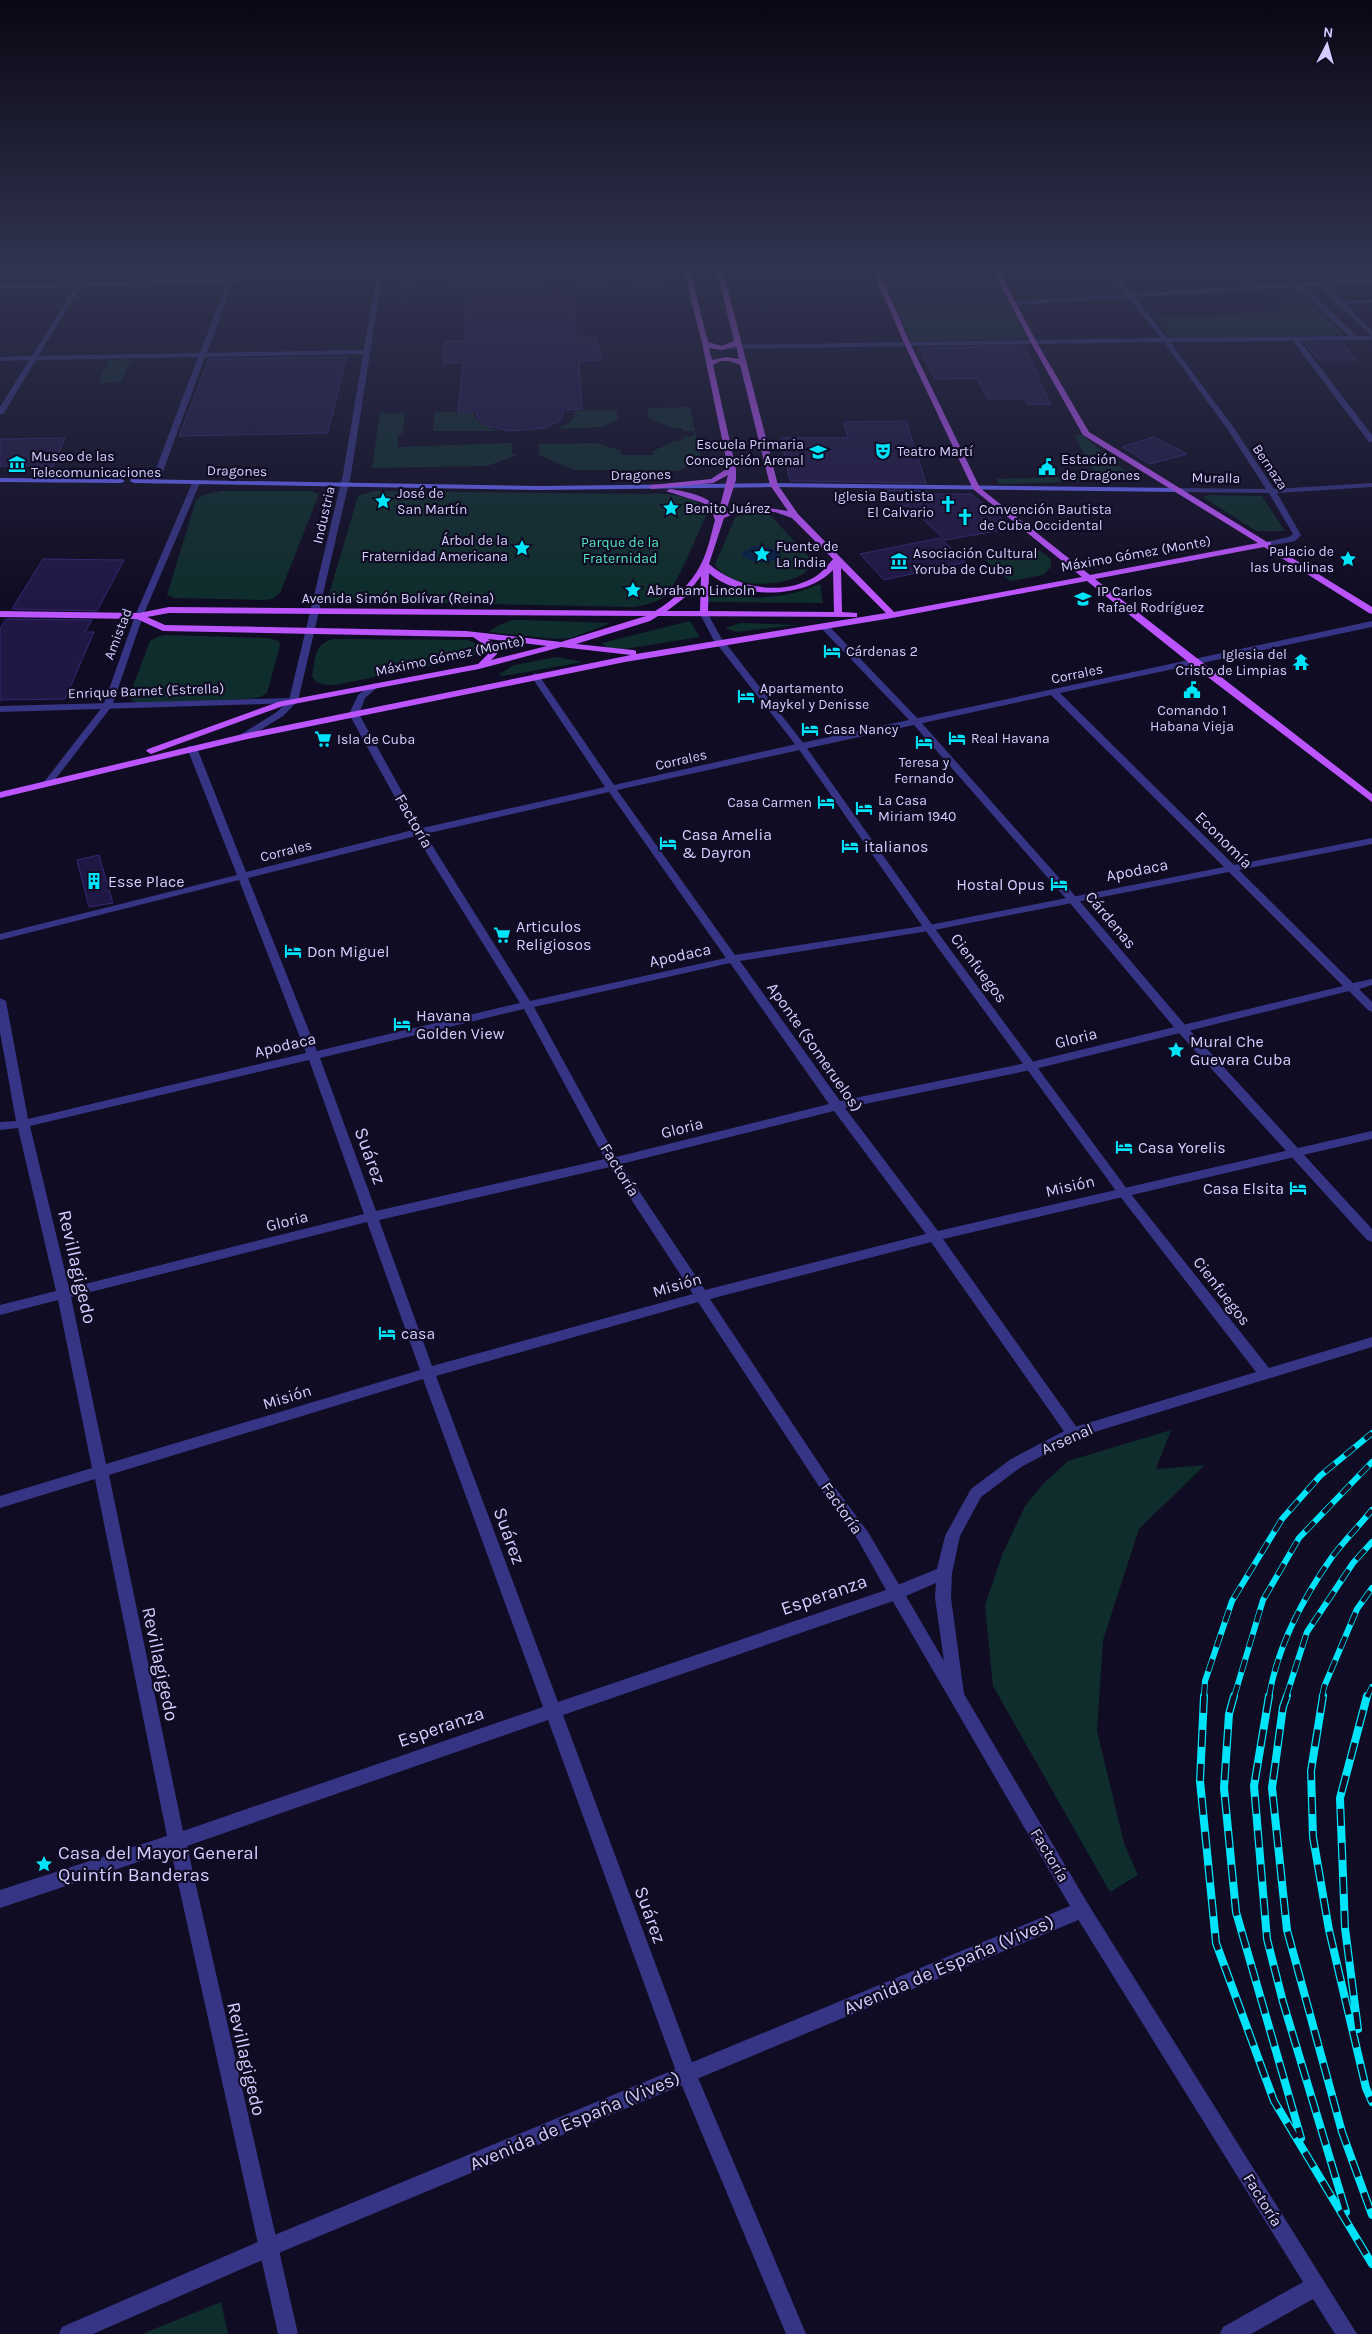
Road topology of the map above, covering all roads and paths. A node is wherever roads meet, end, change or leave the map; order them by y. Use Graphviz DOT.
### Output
graph roads {
  1 [pos="20,380"];
  2 [pos="194,380"];
  3 [pos="362,380"];
  4 [pos="712,380"];
  5 [pos="747,380"];
  6 [pos="925,380"];
  7 [pos="1055,380"];
  8 [pos="1195,380"];
  9 [pos="1326,380"];
  10 [pos="0,413"];
  11 [pos="1372,440"];
  12 [pos="732,469"];
  13 [pos="0,478"];
  14 [pos="121,481"];
  15 [pos="134,481"];
  16 [pos="154,482"];
  17 [pos="196,483"];
  18 [pos="774,485"];
  19 [pos="1372,485"];
  20 [pos="344,486"];
  21 [pos="731,486"];
  22 [pos="652,487"];
  23 [pos="977,489"];
  24 [pos="1179,490"];
  25 [pos="1272,491"];
  26 [pos="794,516"];
  27 [pos="718,518"];
  28 [pos="1268,544"];
  29 [pos="837,560"];
  30 [pos="1070,563"];
  31 [pos="705,564"];
  32 [pos="1088,577"];
  33 [pos="1056,583"];
  34 [pos="1372,611"];
  35 [pos="316,612"];
  36 [pos="0,614"];
  37 [pos="658,614"];
  38 [pos="704,614"];
  39 [pos="838,615"];
  40 [pos="892,615"];
  41 [pos="139,616"];
  42 [pos="1372,624"];
  43 [pos="824,626"];
  44 [pos="311,630"];
  45 [pos="466,634"];
  46 [pos="720,642"];
  47 [pos="564,645"];
  48 [pos="648,654"];
  49 [pos="1195,663"];
  50 [pos="479,666"];
  51 [pos="535,676"];
  52 [pos="374,686"];
  53 [pos="1054,693"];
  54 [pos="293,701"];
  55 [pos="107,706"];
  56 [pos="0,709"];
  57 [pos="354,714"];
  58 [pos="916,723"];
  59 [pos="243,737"];
  60 [pos="801,746"];
  61 [pos="192,748"];
  62 [pos="76,777"];
  63 [pos="47,784"];
  64 [pos="612,790"];
  65 [pos="0,795"];
  66 [pos="1372,799"];
  67 [pos="419,832"];
  68 [pos="1372,841"];
  69 [pos="1232,868"];
  70 [pos="244,876"];
  71 [pos="1073,900"];
  72 [pos="929,928"];
  73 [pos="0,937"];
  74 [pos="734,960"];
  75 [pos="1372,982"];
  76 [pos="1350,987"];
  77 [pos="0,1000"];
  78 [pos="527,1005"];
  79 [pos="1372,1008"];
  80 [pos="1182,1029"];
  81 [pos="313,1055"];
  82 [pos="1031,1066"];
  83 [pos="837,1106"];
  84 [pos="23,1124"];
  85 [pos="0,1126"];
  86 [pos="1372,1136"];
  87 [pos="1294,1153"];
  88 [pos="613,1162"];
  89 [pos="1123,1192"];
  90 [pos="371,1217"];
  91 [pos="934,1236"];
  92 [pos="1372,1237"];
  93 [pos="64,1295"];
  94 [pos="702,1296"];
  95 [pos="0,1310"];
  96 [pos="1372,1342"];
  97 [pos="428,1373"];
  98 [pos="1266,1374"];
  99 [pos="1072,1433"];
  100 [pos="99,1472"];
  101 [pos="0,1502"];
  102 [pos="944,1573"];
  103 [pos="896,1593"];
  104 [pos="958,1700"];
  105 [pos="553,1711"];
  106 [pos="177,1841"];
  107 [pos="0,1899"];
  108 [pos="1082,1910"];
  109 [pos="688,2074"];
  110 [pos="267,2248"];
  111 [pos="1317,2286"];
  112 [pos="69,2334"];
  113 [pos="288,2334"];
  114 [pos="796,2334"];
  115 [pos="1230,2334"];
  116 [pos="1347,2334"];
  1 -- 10 [label="street"];
  2 -- 16 [label="street"];
  3 -- 20 [label="street, Industria"];
  4 -- 12 [label="main road"];
  5 -- 18 [label="main road"];
  6 -- 23 [label="main road"];
  7 -- 24 [label="main road"];
  8 -- 25 [label="street, Bernaza"];
  9 -- 11 [label="street"];
  12 -- 21 [label="main road"];
  12 -- 22 [label="main road"];
  13 -- 14 [label="main road"];
  15 -- 16 [label="main road, Dragones"];
  16 -- 17 [label="main road, Dragones"];
  17 -- 20 [label="main road, Dragones"];
  17 -- 41 [label="street, Amistad"];
  18 -- 21 [label="main road, Dragones"];
  18 -- 23 [label="main road, Dragones"];
  18 -- 26 [label="main road"];
  19 -- 25 [label="street, Muralla"];
  20 -- 22 [label="main road, Dragones"];
  20 -- 35 [label="street, Industria"];
  21 -- 22 [label="main road, Dragones"];
  21 -- 27 [label="main road"];
  22 -- 27 [label="main road"];
  23 -- 24 [label="main road, Dragones"];
  23 -- 30 [label="main road"];
  24 -- 25 [label="street, Muralla"];
  24 -- 28 [label="main road"];
  25 -- 28 [label="street, Bernaza"];
  26 -- 27 [label="main road"];
  26 -- 29 [label="main road"];
  27 -- 31 [label="main road"];
  28 -- 32 [label="main road, Máximo Gómez (Monte)"];
  28 -- 34 [label="main road"];
  29 -- 31 [label="main road"];
  29 -- 39 [label="main road"];
  29 -- 40 [label="main road"];
  30 -- 32 [label="main road"];
  30 -- 33 [label="main road"];
  31 -- 37 [label="main road"];
  31 -- 38 [label="main road"];
  32 -- 33 [label="main road, Máximo Gómez (Monte)"];
  32 -- 49 [label="main road"];
  33 -- 40 [label="main road, Máximo Gómez (Monte)"];
  35 -- 37 [label="main road, Avenida Simón Bolívar (Reina)"];
  35 -- 41 [label="main road, Avenida Simón Bolívar (Reina)"];
  35 -- 44 [label="street, Industria"];
  36 -- 41 [label="main road, Avenida Simón Bolívar (Reina)"];
  37 -- 38 [label="main road, Máximo Gómez (Monte)"];
  37 -- 47 [label="main road, Máximo Gómez (Monte)"];
  38 -- 39 [label="main road, Máximo Gómez (Monte)"];
  38 -- 46 [label="street, Cienfuegos"];
  39 -- 40 [label="main road, Máximo Gómez (Monte)"];
  39 -- 43 [label="main road, Máximo Gómez (Monte)"];
  40 -- 43 [label="main road, Máximo Gómez (Monte)"];
  41 -- 44 [label="main road, Avenida Simón Bolívar (Reina)"];
  41 -- 55 [label="street, Amistad"];
  42 -- 49 [label="street, Corrales"];
  43 -- 46 [label="main road, Máximo Gómez (Monte)"];
  43 -- 58 [label="street, Cárdenas"];
  44 -- 45 [label="main road, Avenida Simón Bolívar (Reina)"];
  44 -- 54 [label="street, Industria"];
  45 -- 47 [label="main road, Avenida Simón Bolívar (Reina)"];
  45 -- 50 [label="main road"];
  46 -- 48 [label="main road, Máximo Gómez (Monte)"];
  46 -- 60 [label="street, Cienfuegos"];
  47 -- 48 [label="main road, Avenida Simón Bolívar (Reina)"];
  47 -- 50 [label="main road, Máximo Gómez (Monte)"];
  48 -- 51 [label="main road, Máximo Gómez (Monte)"];
  49 -- 53 [label="street, Corrales"];
  49 -- 66 [label="main road"];
  50 -- 52 [label="main road, Máximo Gómez (Monte)"];
  51 -- 57 [label="main road, Máximo Gómez (Monte)"];
  51 -- 64 [label="street, Aponte (Someruelos)"];
  52 -- 54 [label="main road, Máximo Gómez (Monte)"];
  52 -- 57 [label="street"];
  53 -- 58 [label="street, Corrales"];
  53 -- 69 [label="street, Economía"];
  54 -- 55 [label="street, Enrique Barnet (Estrella)"];
  54 -- 59 [label="street"];
  54 -- 62 [label="main road, Máximo Gómez (Monte)"];
  55 -- 56 [label="street, Enrique Barnet (Estrella)"];
  55 -- 63 [label="street, Amistad"];
  57 -- 59 [label="main road, Máximo Gómez (Monte)"];
  57 -- 67 [label="street, Factoría"];
  58 -- 60 [label="street, Corrales"];
  58 -- 71 [label="street, Cárdenas"];
  59 -- 61 [label="main road, Máximo Gómez (Monte)"];
  60 -- 64 [label="street, Corrales"];
  60 -- 72 [label="street, Cienfuegos"];
  61 -- 62 [label="main road, Máximo Gómez (Monte)"];
  61 -- 70 [label="street, Suárez"];
  62 -- 63 [label="main road, Máximo Gómez (Monte)"];
  63 -- 65 [label="main road, Máximo Gómez (Monte)"];
  64 -- 67 [label="street, Corrales"];
  64 -- 74 [label="street, Aponte (Someruelos)"];
  67 -- 70 [label="street, Corrales"];
  67 -- 78 [label="street, Factoría"];
  68 -- 69 [label="street, Apodaca"];
  69 -- 71 [label="street, Apodaca"];
  69 -- 76 [label="street, Economía"];
  70 -- 73 [label="street, Corrales"];
  70 -- 81 [label="street, Suárez"];
  71 -- 72 [label="street, Apodaca"];
  71 -- 80 [label="street, Cárdenas"];
  72 -- 74 [label="street, Apodaca"];
  72 -- 82 [label="street, Cienfuegos"];
  74 -- 78 [label="street, Apodaca"];
  74 -- 83 [label="street, Aponte (Someruelos)"];
  75 -- 76 [label="street, Gloria"];
  76 -- 79 [label="street, Economía"];
  76 -- 80 [label="street, Gloria"];
  77 -- 84 [label="street, Revillagigedo"];
  78 -- 81 [label="street, Apodaca"];
  78 -- 88 [label="street, Factoría"];
  80 -- 82 [label="street, Gloria"];
  80 -- 87 [label="street, Cárdenas"];
  81 -- 84 [label="street, Apodaca"];
  81 -- 90 [label="street, Suárez"];
  82 -- 83 [label="street, Gloria"];
  82 -- 89 [label="street, Cienfuegos"];
  83 -- 88 [label="street, Gloria"];
  83 -- 91 [label="street, Aponte (Someruelos)"];
  84 -- 85 [label="street, Apodaca"];
  84 -- 93 [label="street, Revillagigedo"];
  86 -- 87 [label="street, Misión"];
  87 -- 89 [label="street, Misión"];
  87 -- 92 [label="street, Cárdenas"];
  88 -- 90 [label="street, Gloria"];
  88 -- 94 [label="street, Factoría"];
  89 -- 91 [label="street, Misión"];
  89 -- 98 [label="street, Cienfuegos"];
  90 -- 93 [label="street, Gloria"];
  90 -- 97 [label="street, Suárez"];
  91 -- 94 [label="street, Misión"];
  91 -- 99 [label="street, Aponte (Someruelos)"];
  93 -- 95 [label="street, Gloria"];
  93 -- 100 [label="street, Revillagigedo"];
  94 -- 97 [label="street, Misión"];
  94 -- 103 [label="street, Factoría"];
  96 -- 98 [label="street, Arsenal"];
  97 -- 100 [label="street, Misión"];
  97 -- 105 [label="street, Suárez"];
  98 -- 99 [label="street, Arsenal"];
  99 -- 102 [label="street, Arsenal"];
  100 -- 101 [label="street, Misión"];
  100 -- 106 [label="street, Revillagigedo"];
  102 -- 103 [label="street, Esperanza"];
  102 -- 104 [label="street, Arsenal"];
  103 -- 104 [label="street, Factoría"];
  103 -- 105 [label="street, Esperanza"];
  104 -- 108 [label="street, Factoría"];
  105 -- 106 [label="street, Esperanza"];
  105 -- 109 [label="street, Suárez"];
  106 -- 107 [label="street, Esperanza"];
  106 -- 110 [label="street, Revillagigedo"];
  108 -- 109 [label="street, Avenida de España (Vives)"];
  108 -- 111 [label="street, Factoría"];
  109 -- 110 [label="street, Avenida de España (Vives)"];
  109 -- 114 [label="street, Suárez"];
  110 -- 112 [label="street, Avenida de España (Vives)"];
  110 -- 113 [label="street, Revillagigedo"];
  111 -- 115 [label="street"];
  111 -- 116 [label="street, Factoría"];
}
